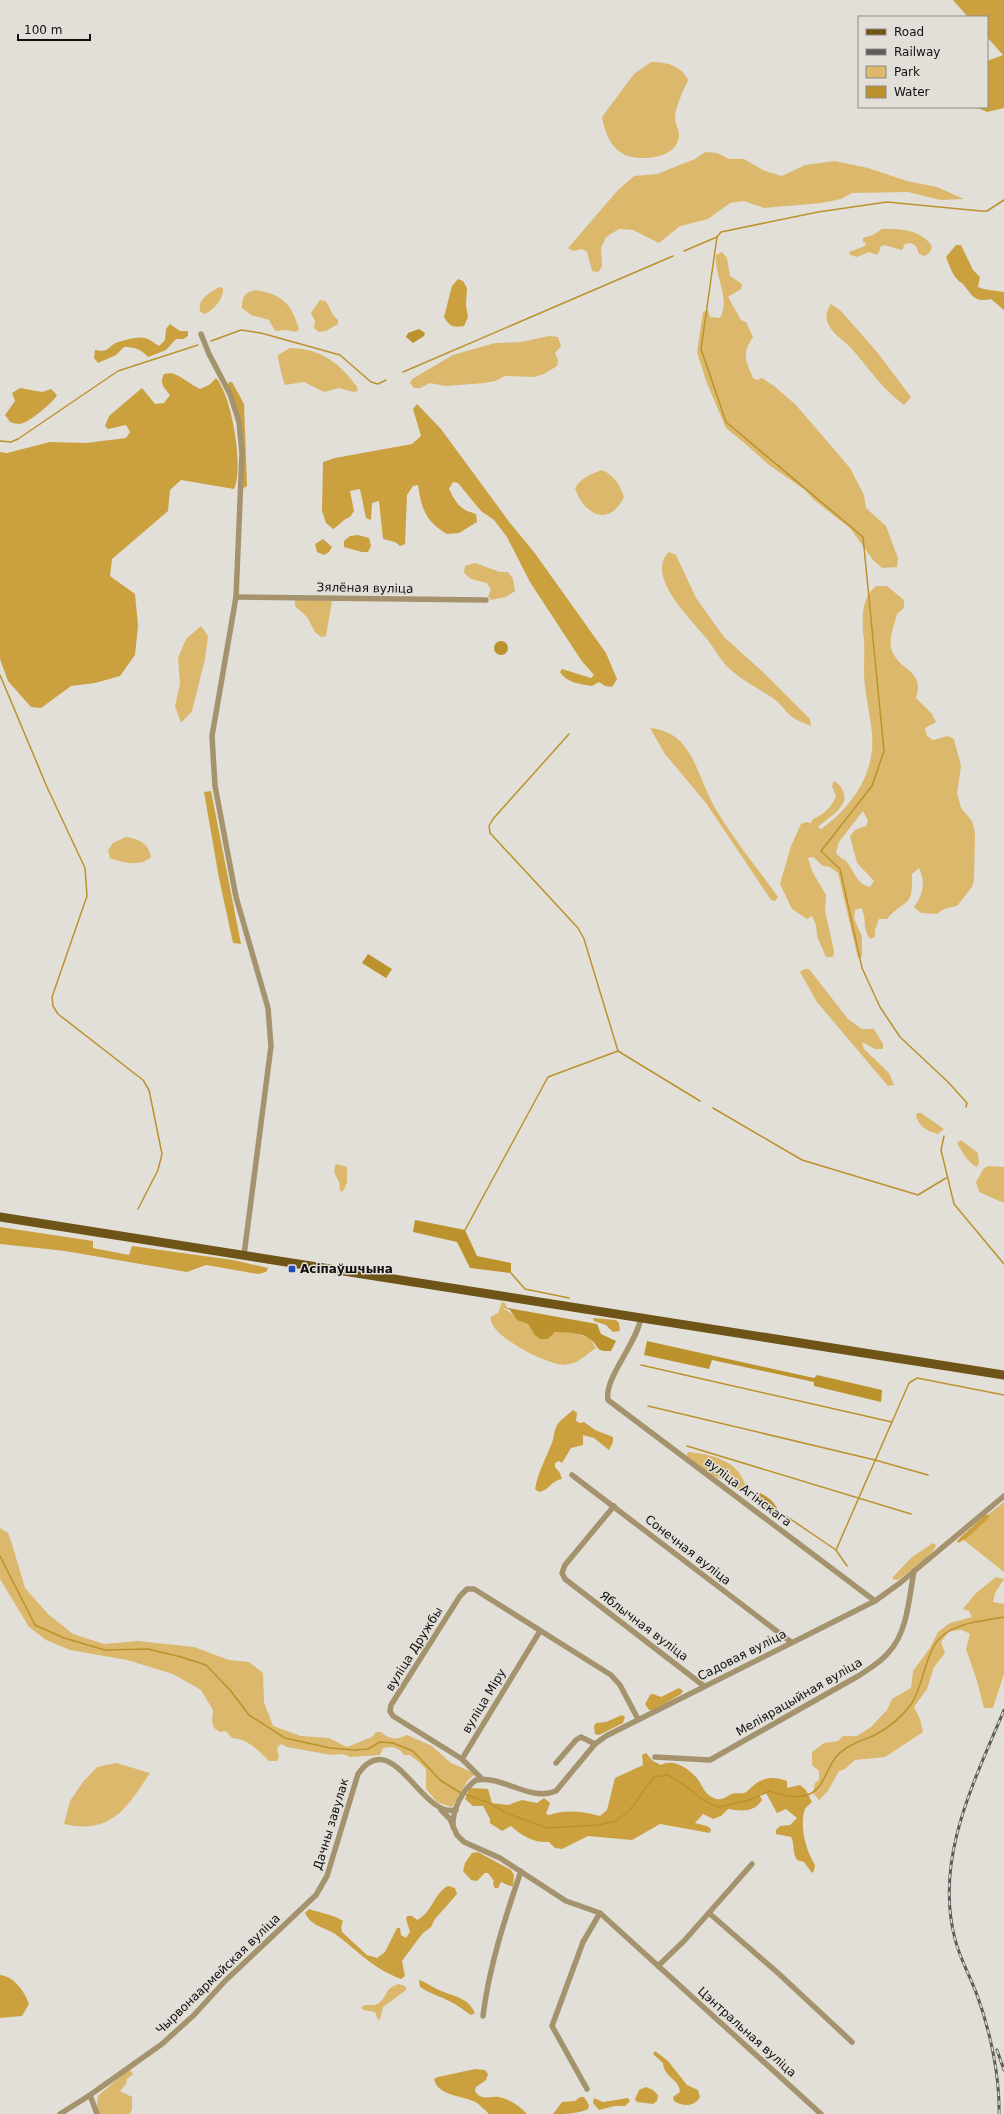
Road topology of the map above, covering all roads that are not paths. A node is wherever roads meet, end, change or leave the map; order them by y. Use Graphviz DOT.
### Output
graph roads {
  1 [pos="201,334"];
  2 [pos="236,597"];
  3 [pos="486,600"];
  4 [pos="0,1217"];
  5 [pos="244,1255"];
  6 [pos="641,1318"];
  7 [pos="1004,1375"];
  8 [pos="572,1475"];
  9 [pos="1004,1496"];
  10 [pos="614,1506"];
  11 [pos="914,1571"];
  12 [pos="875,1601"];
  13 [pos="540,1631"];
  14 [pos="791,1642"];
  15 [pos="704,1686"];
  16 [pos="638,1719"];
  17 [pos="596,1744"];
  18 [pos="655,1757"];
  19 [pos="462,1759"];
  20 [pos="556,1763"];
  21 [pos="482,1779"];
  22 [pos="438,1806"];
  23 [pos="456,1810"];
  24 [pos="453,1827"];
  25 [pos="752,1864"];
  26 [pos="521,1871"];
  27 [pos="310,1902"];
  28 [pos="600,1913"];
  29 [pos="710,1913"];
  30 [pos="658,1966"];
  31 [pos="483,2016"];
  32 [pos="852,2042"];
  33 [pos="587,2089"];
  34 [pos="90,2095"];
  35 [pos="60,2114"];
  36 [pos="97,2114"];
  37 [pos="822,2114"];
  1 -- 2 [label="street"];
  2 -- 3 [label="street, Зялёная вуліца"];
  2 -- 5 [label="street"];
  4 -- 5 [label="main road"];
  5 -- 6 [label="main road"];
  6 -- 7 [label="main road"];
  6 -- 12 [label="street, вуліца Агінскага"];
  8 -- 10 [label="street, Сонечная вуліца"];
  9 -- 11 [label="street, Садовая вуліца"];
  10 -- 14 [label="street, Сонечная вуліца"];
  10 -- 15 [label="street, Яблычная вуліца"];
  11 -- 12 [label="street, Садовая вуліца"];
  11 -- 18 [label="street, Меліярацыйная вуліца"];
  12 -- 14 [label="street, Садовая вуліца"];
  13 -- 16 [label="street"];
  13 -- 19 [label="street, вуліца Міру"];
  13 -- 19 [label="street, вуліца Дружбы"];
  14 -- 15 [label="street, Садовая вуліца"];
  15 -- 16 [label="street, Садовая вуліца"];
  16 -- 17 [label="street, Садовая вуліца"];
  17 -- 20 [label="street"];
  17 -- 21 [label="street, Садовая вуліца"];
  19 -- 21 [label="street"];
  21 -- 23 [label="street"];
  22 -- 23 [label="street, Дачны завулак"];
  22 -- 24 [label="street, Цэнтральная вуліца"];
  22 -- 27 [label="street, Дачны завулак"];
  23 -- 24 [label="street"];
  24 -- 26 [label="street, Цэнтральная вуліца"];
  25 -- 29 [label="street"];
  26 -- 28 [label="street, Цэнтральная вуліца"];
  26 -- 31 [label="street"];
  27 -- 34 [label="street, Чырвонаармейская вуліца"];
  28 -- 30 [label="street, Цэнтральная вуліца"];
  28 -- 33 [label="street"];
  29 -- 30 [label="street"];
  29 -- 32 [label="street"];
  30 -- 37 [label="street, Цэнтральная вуліца"];
  34 -- 35 [label="street, Чырвонаармейская вуліца"];
  34 -- 36 [label="street"];
}
